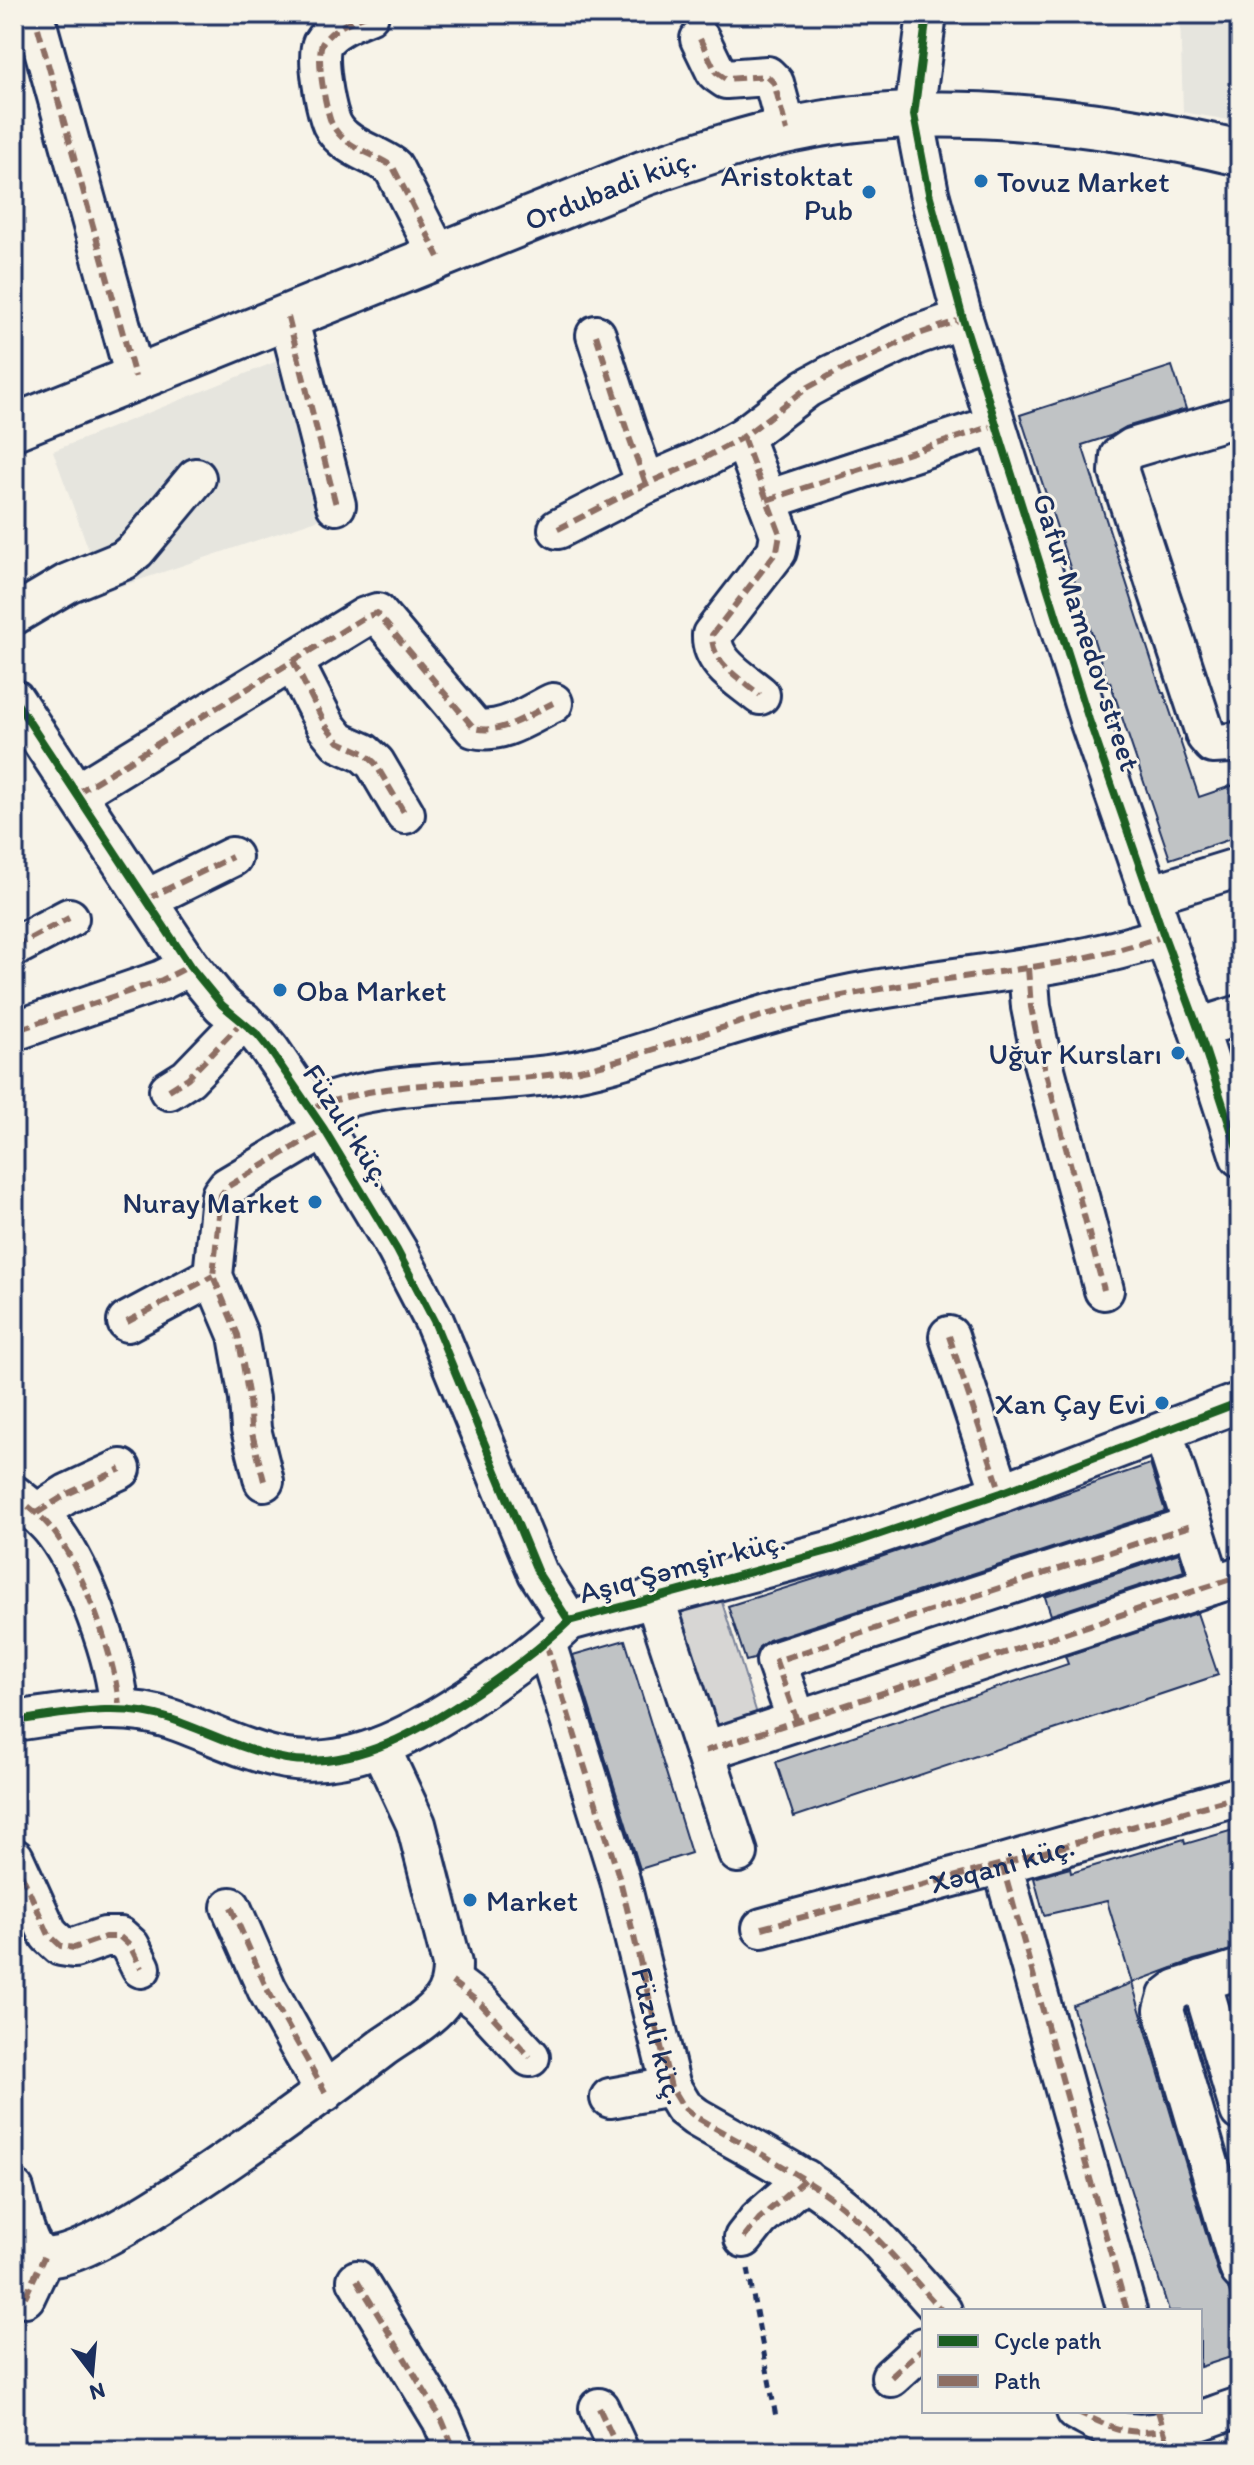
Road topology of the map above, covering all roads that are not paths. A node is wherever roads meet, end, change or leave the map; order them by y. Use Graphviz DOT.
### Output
graph roads {
  1 [pos="369,14"];
  2 [pos="927,14"];
  3 [pos="38,28"];
  4 [pos="700,39"];
  5 [pos="914,115"];
  6 [pos="787,131"];
  7 [pos="1240,153"];
  8 [pos="439,257"];
  9 [pos="288,317"];
  10 [pos="963,319"];
  11 [pos="596,335"];
  12 [pos="135,377"];
  13 [pos="1240,416"];
  14 [pos="995,425"];
  15 [pos="14,427"];
  16 [pos="743,437"];
  17 [pos="196,478"];
  18 [pos="646,484"];
  19 [pos="767,500"];
  20 [pos="336,505"];
  21 [pos="558,529"];
  22 [pos="14,615"];
  23 [pos="293,661"];
  24 [pos="760,695"];
  25 [pos="14,699"];
  26 [pos="553,703"];
  27 [pos="1240,741"];
  28 [pos="77,793"];
  29 [pos="405,814"];
  30 [pos="232,857"];
  31 [pos="1240,867"];
  32 [pos="1149,895"];
  33 [pos="147,899"];
  34 [pos="69,918"];
  35 [pos="1164,936"];
  36 [pos="14,947"];
  37 [pos="190,966"];
  38 [pos="1028,968"];
  39 [pos="1240,1015"];
  40 [pos="243,1021"];
  41 [pos="16,1027"];
  42 [pos="1198,1028"];
  43 [pos="169,1090"];
  44 [pos="317,1119"];
  45 [pos="1240,1157"];
  46 [pos="213,1276"];
  47 [pos="1104,1290"];
  48 [pos="127,1322"];
  49 [pos="949,1336"];
  50 [pos="1240,1402"];
  51 [pos="1163,1432"];
  52 [pos="121,1469"];
  53 [pos="264,1481"];
  54 [pos="1001,1493"];
  55 [pos="25,1504"];
  56 [pos="1193,1525"];
  57 [pos="1226,1581"];
  58 [pos="654,1597"];
  59 [pos="558,1632"];
  60 [pos="119,1708"];
  61 [pos="14,1721"];
  62 [pos="797,1721"];
  63 [pos="380,1747"];
  64 [pos="705,1751"];
  65 [pos="1240,1796"];
  66 [pos="738,1853"];
  67 [pos="14,1858"];
  68 [pos="1002,1864"];
  69 [pos="231,1907"];
  70 [pos="762,1928"];
  71 [pos="141,1968"];
  72 [pos="1240,1969"];
  73 [pos="1201,1981"];
  74 [pos="452,1982"];
  75 [pos="530,2057"];
  76 [pos="671,2087"];
  77 [pos="325,2092"];
  78 [pos="610,2098"];
  79 [pos="1240,2111"];
  80 [pos="805,2179"];
  81 [pos="14,2190"];
  82 [pos="744,2238"];
  83 [pos="44,2257"];
  84 [pos="1240,2270"];
  85 [pos="357,2280"];
  86 [pos="25,2297"];
  87 [pos="940,2309"];
  88 [pos="1126,2309"];
  89 [pos="922,2349"];
  90 [pos="891,2377"];
  91 [pos="1240,2407"];
  92 [pos="599,2408"];
  93 [pos="1080,2413"];
  94 [pos="1164,2431"];
  95 [pos="455,2451"];
  96 [pos="619,2451"];
  1 -- 8 [label="street"];
  2 -- 5 [label="street, Gafur Mamedov street"];
  3 -- 12 [label="street"];
  4 -- 6 [label="street"];
  5 -- 6 [label="main road, Ordubadi küç."];
  5 -- 7 [label="main road, Ordubadi küç."];
  5 -- 10 [label="street, Gafur Mamedov street"];
  6 -- 8 [label="main road, Ordubadi küç."];
  8 -- 9 [label="main road, Ordubadi küç."];
  9 -- 12 [label="main road, Ordubadi küç."];
  9 -- 20 [label="street"];
  10 -- 14 [label="street, Gafur Mamedov street"];
  10 -- 16 [label="street"];
  11 -- 18 [label="street"];
  12 -- 15 [label="main road, Ordubadi küç."];
  13 -- 27 [label="street"];
  14 -- 19 [label="street"];
  14 -- 32 [label="street, Gafur Mamedov street"];
  16 -- 18 [label="street"];
  16 -- 19 [label="street"];
  17 -- 22 [label="street"];
  18 -- 21 [label="street"];
  19 -- 24 [label="street"];
  23 -- 26 [label="street"];
  23 -- 28 [label="street"];
  23 -- 29 [label="street"];
  25 -- 28 [label="street, Füzuli küç."];
  28 -- 33 [label="street, Füzuli küç."];
  30 -- 33 [label="street"];
  31 -- 32 [label="street"];
  32 -- 35 [label="street, Gafur Mamedov street"];
  33 -- 37 [label="street, Füzuli küç."];
  34 -- 36 [label="street"];
  35 -- 38 [label="street"];
  35 -- 42 [label="street, Gafur Mamedov street"];
  37 -- 40 [label="street, Füzuli küç."];
  37 -- 41 [label="street"];
  38 -- 44 [label="street"];
  38 -- 47 [label="street"];
  39 -- 42 [label="street"];
  40 -- 43 [label="street"];
  40 -- 44 [label="street, Füzuli küç."];
  42 -- 45 [label="street, Gafur Mamedov street"];
  44 -- 46 [label="street"];
  44 -- 59 [label="street, Füzuli küç."];
  46 -- 48 [label="street"];
  46 -- 53 [label="street"];
  49 -- 54 [label="street"];
  50 -- 51 [label="street, Aşıq Şəmşir küç."];
  51 -- 54 [label="street, Aşıq Şəmşir küç."];
  51 -- 56 [label="street"];
  52 -- 55 [label="street"];
  54 -- 58 [label="street, Aşıq Şəmşir küç."];
  55 -- 60 [label="street"];
  56 -- 57 [label="street"];
  56 -- 62 [label="street"];
  57 -- 62 [label="street"];
  58 -- 59 [label="street, Aşıq Şəmşir küç."];
  58 -- 64 [label="street"];
  59 -- 63 [label="street, Aşıq Şəmşir küç."];
  59 -- 76 [label="street, Füzuli küç."];
  60 -- 61 [label="street, Aşıq Şəmşir küç."];
  60 -- 63 [label="street, Aşıq Şəmşir küç."];
  62 -- 64 [label="street"];
  63 -- 74 [label="street"];
  64 -- 66 [label="street"];
  65 -- 68 [label="street, Xəqani küç."];
  67 -- 71 [label="street"];
  68 -- 70 [label="street, Xəqani küç."];
  68 -- 88 [label="street"];
  69 -- 77 [label="street"];
  72 -- 73 [label="street"];
  73 -- 79 [label="street"];
  73 -- 84 [label="street"];
  74 -- 75 [label="street"];
  74 -- 77 [label="street"];
  76 -- 78 [label="street"];
  76 -- 80 [label="street, Füzuli küç."];
  77 -- 83 [label="street"];
  80 -- 82 [label="street"];
  80 -- 87 [label="street, Füzuli küç."];
  81 -- 83 [label="street"];
  83 -- 86 [label="street"];
  85 -- 95 [label="street"];
  89 -- 90 [label="street"];
  91 -- 94 [label="street"];
  92 -- 96 [label="street"];
  93 -- 94 [label="street"];
}
